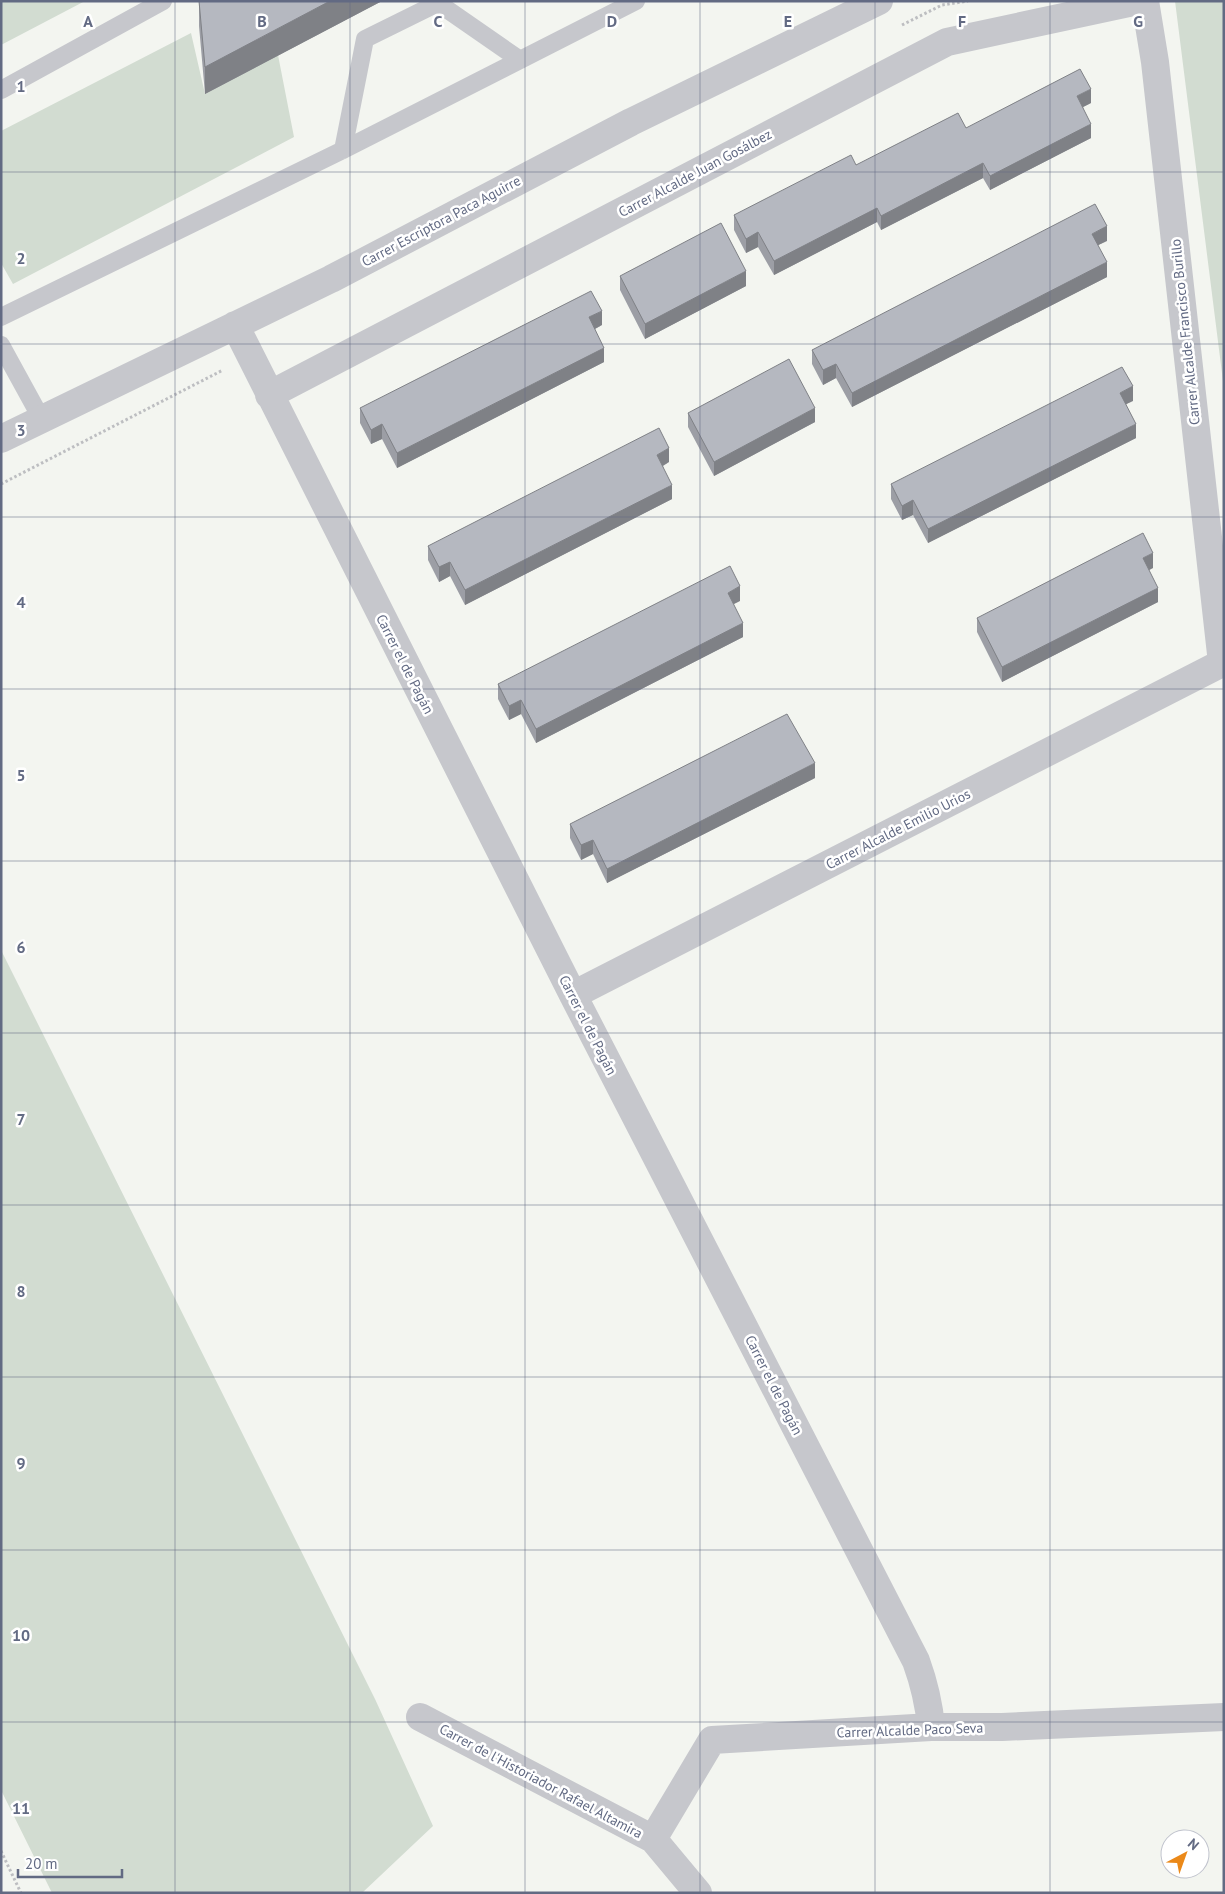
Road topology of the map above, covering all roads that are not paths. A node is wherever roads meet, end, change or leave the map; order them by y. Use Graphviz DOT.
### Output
graph roads {
  1 [pos="163,1"];
  2 [pos="600,1"];
  3 [pos="636,1"];
  4 [pos="879,1"];
  5 [pos="1138,1"];
  6 [pos="1145,1"];
  7 [pos="598,21"];
  8 [pos="520,60"];
  9 [pos="1,90"];
  10 [pos="343,150"];
  11 [pos="1,317"];
  12 [pos="235,325"];
  13 [pos="1,344"];
  14 [pos="270,394"];
  15 [pos="41,418"];
  16 [pos="1,439"];
  17 [pos="1223,663"];
  18 [pos="573,995"];
  19 [pos="420,1717"];
  20 [pos="1224,1717"];
  21 [pos="931,1727"];
  22 [pos="653,1839"];
  23 [pos="698,1893"];
  1 -- 9 [label="lane"];
  2 -- 7 [label="lane"];
  3 -- 7 [label="lane"];
  4 -- 12 [label="street, Carrer Escriptora Paca Aguirre"];
  5 -- 14 [label="street, Carrer Alcalde Juan Gosálbez"];
  6 -- 17 [label="street, Carrer Alcalde Francisco Burillo"];
  7 -- 8 [label="lane"];
  8 -- 10 [label="lane"];
  8 -- 10 [label="lane"];
  10 -- 11 [label="lane"];
  12 -- 14 [label="street, Carrer el de Pagán"];
  12 -- 15 [label="street, Carrer Escriptora Paca Aguirre"];
  13 -- 15 [label="lane"];
  14 -- 18 [label="street, Carrer el de Pagán"];
  15 -- 16 [label="street, Carrer Escriptora Paca Aguirre"];
  17 -- 18 [label="street, Carrer Alcalde Emilio Urios"];
  18 -- 21 [label="street, Carrer el de Pagán"];
  19 -- 22 [label="street, Carrer de l'Historiador Rafael Altamira"];
  20 -- 21 [label="street, Carrer Alcalde Paco Seva"];
  21 -- 22 [label="street, Carrer Alcalde Paco Seva"];
  22 -- 23 [label="street, Carrer de l'Historiador Rafael Altamira"];
}
